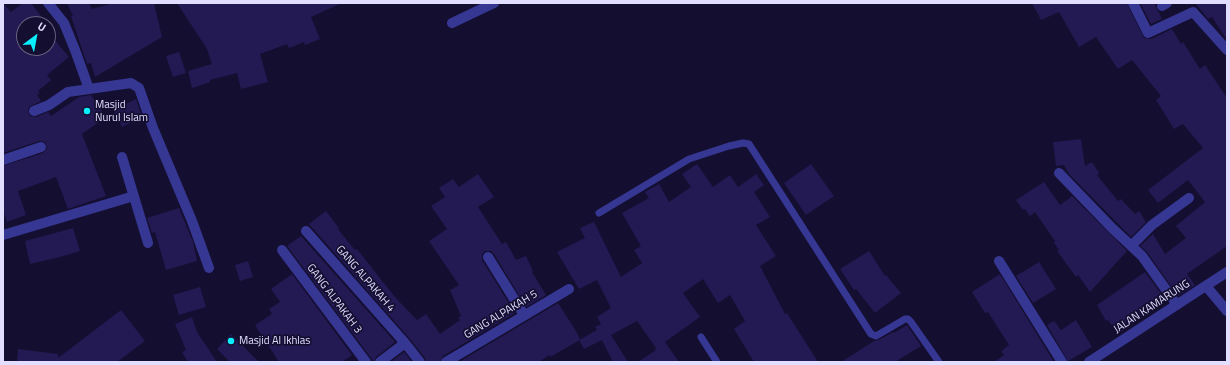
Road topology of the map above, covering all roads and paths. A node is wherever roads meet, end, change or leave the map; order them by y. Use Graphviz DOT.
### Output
graph roads {
  1 [pos="48,3"];
  2 [pos="494,3"];
  3 [pos="1133,3"];
  4 [pos="452,23"];
  5 [pos="1227,50"];
  6 [pos="89,89"];
  7 [pos="34,111"];
  8 [pos="41,147"];
  9 [pos="122,157"];
  10 [pos="3,160"];
  11 [pos="1059,173"];
  12 [pos="134,196"];
  13 [pos="1189,198"];
  14 [pos="598,213"];
  15 [pos="306,231"];
  16 [pos="3,235"];
  17 [pos="148,243"];
  18 [pos="1131,246"];
  19 [pos="282,250"];
  20 [pos="488,257"];
  21 [pos="999,261"];
  22 [pos="209,268"];
  23 [pos="1227,272"];
  24 [pos="1206,286"];
  25 [pos="569,289"];
  26 [pos="1177,305"];
  27 [pos="1227,311"];
  28 [pos="524,315"];
  29 [pos="701,337"];
  30 [pos="405,343"];
  31 [pos="1104,358"];
  32 [pos="366,362"];
  33 [pos="380,362"];
  34 [pos="420,362"];
  35 [pos="446,362"];
  36 [pos="716,362"];
  37 [pos="939,362"];
  38 [pos="1062,362"];
  39 [pos="1089,362"];
  1 -- 6 [label="street"];
  2 -- 4 [label="street"];
  3 -- 5 [label="street"];
  6 -- 7 [label="street"];
  6 -- 22 [label="street"];
  8 -- 10 [label="street"];
  9 -- 12 [label="street"];
  11 -- 18 [label="street"];
  12 -- 16 [label="street"];
  12 -- 17 [label="street"];
  13 -- 18 [label="street"];
  14 -- 37 [label="lane"];
  15 -- 30 [label="street, GANG ALPAKAH 4"];
  18 -- 26 [label="street"];
  19 -- 32 [label="street, GANG ALPAKAH 3"];
  20 -- 28 [label="street"];
  21 -- 38 [label="street"];
  23 -- 24 [label="street, JALAN KAMARUNG"];
  24 -- 26 [label="street, JALAN KAMARUNG"];
  24 -- 27 [label="street"];
  25 -- 28 [label="street, GANG ALPAKAH 5"];
  26 -- 31 [label="street, JALAN KAMARUNG"];
  28 -- 35 [label="street, GANG ALPAKAH 5"];
  29 -- 36 [label="lane"];
  30 -- 33 [label="street"];
  30 -- 34 [label="street, GANG ALPAKAH 4"];
  31 -- 39 [label="street, JALAN KAMARUNG"];
}
